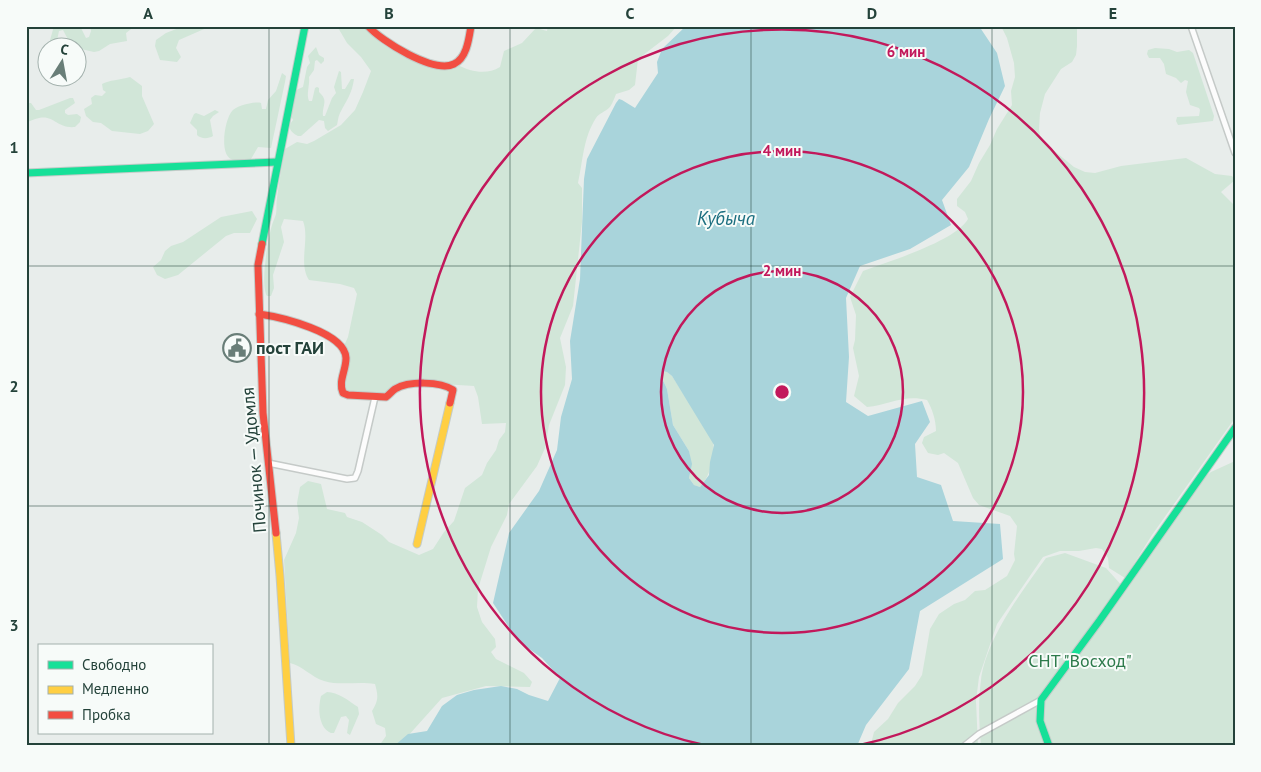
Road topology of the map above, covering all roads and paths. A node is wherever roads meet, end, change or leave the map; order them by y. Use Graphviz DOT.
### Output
graph roads {
  1 [pos="305,26"];
  2 [pos="368,26"];
  3 [pos="471,26"];
  4 [pos="1191,26"];
  5 [pos="1235,153"];
  6 [pos="277,162"];
  7 [pos="26,173"];
  8 [pos="259,314"];
  9 [pos="375,397"];
  10 [pos="1235,428"];
  11 [pos="268,463"];
  12 [pos="418,544"];
  13 [pos="1041,700"];
  14 [pos="291,746"];
  15 [pos="964,746"];
  16 [pos="1049,746"];
  1 -- 6 [label="street, Починок — Удомля"];
  2 -- 3 [label="street"];
  4 -- 5 [label="street"];
  6 -- 7 [label="street"];
  6 -- 8 [label="street, Починок — Удомля"];
  8 -- 9 [label="street"];
  8 -- 11 [label="street, Починок — Удомля"];
  9 -- 11 [label="street"];
  9 -- 12 [label="street"];
  10 -- 13 [label="street"];
  11 -- 14 [label="street, Починок — Удомля"];
  13 -- 15 [label="street"];
  13 -- 16 [label="street"];
}
